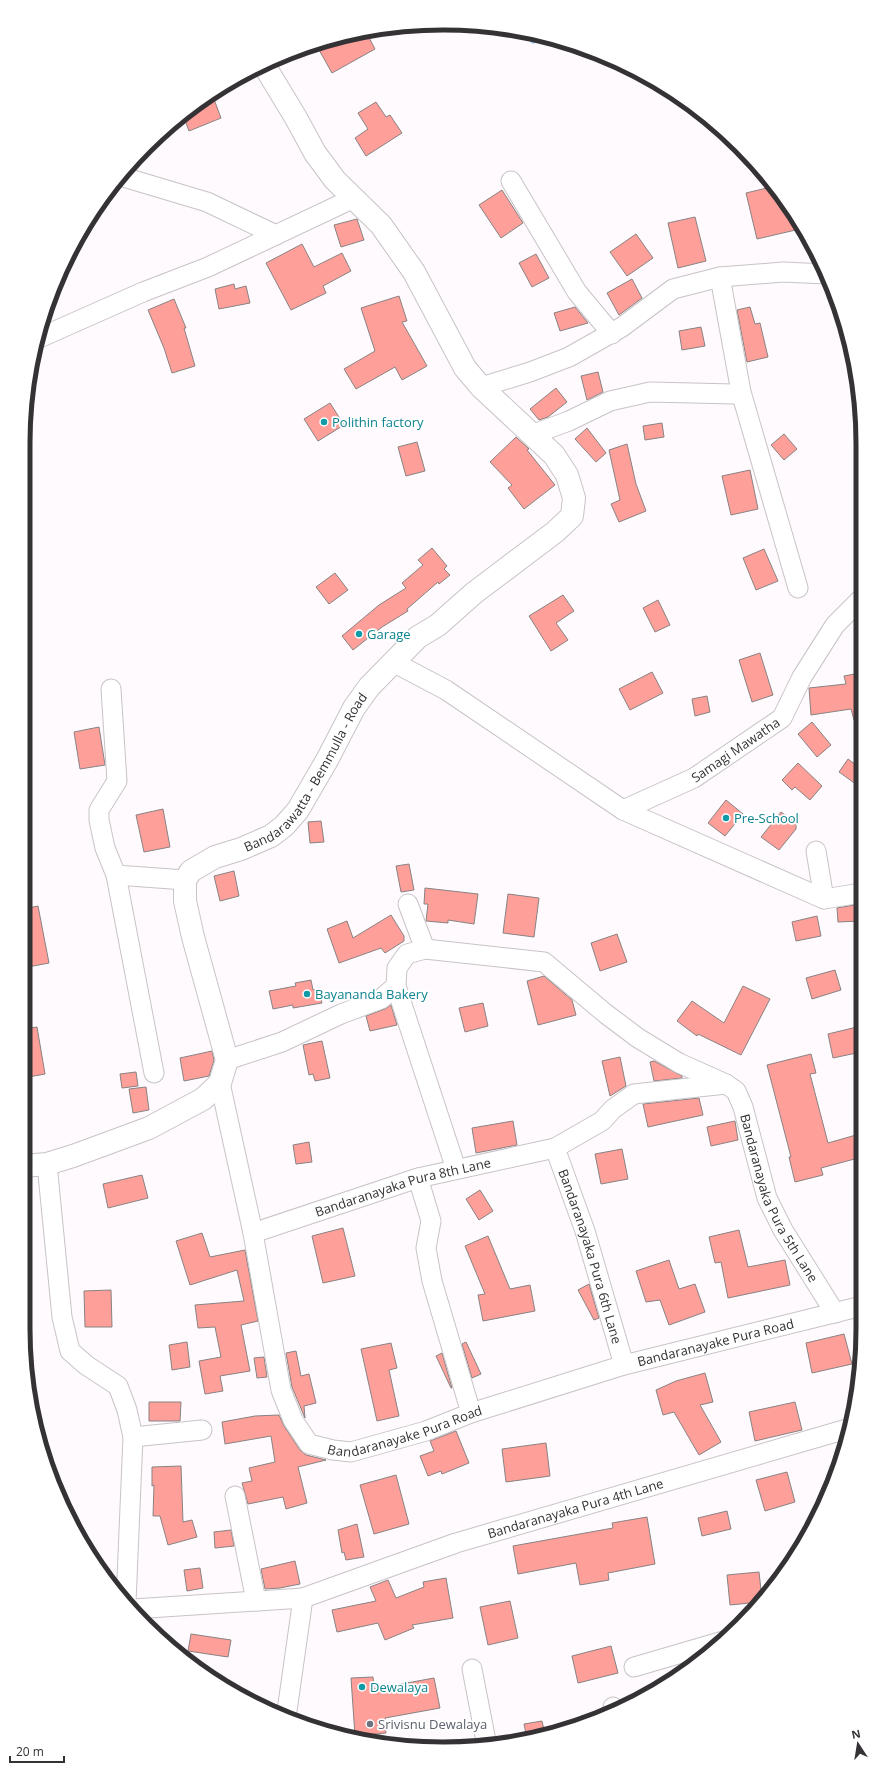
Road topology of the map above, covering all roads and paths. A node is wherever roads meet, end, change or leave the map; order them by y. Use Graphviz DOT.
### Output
graph roads {
  1 [pos="267,70"];
  2 [pos="126,178"];
  3 [pos="511,181"];
  4 [pos="354,198"];
  5 [pos="276,235"];
  6 [pos="820,274"];
  7 [pos="720,277"];
  8 [pos="612,334"];
  9 [pos="44,336"];
  10 [pos="481,387"];
  11 [pos="742,392"];
  12 [pos="531,435"];
  13 [pos="798,588"];
  14 [pos="856,604"];
  15 [pos="392,662"];
  16 [pos="110,689"];
  17 [pos="623,810"];
  18 [pos="816,851"];
  19 [pos="116,875"];
  20 [pos="185,880"];
  21 [pos="856,894"];
  22 [pos="824,899"];
  23 [pos="408,904"];
  24 [pos="425,949"];
  25 [pos="396,986"];
  26 [pos="227,1060"];
  27 [pos="154,1073"];
  28 [pos="220,1083"];
  29 [pos="726,1084"];
  30 [pos="555,1148"];
  31 [pos="47,1164"];
  32 [pos="30,1165"];
  33 [pos="456,1169"];
  34 [pos="418,1178"];
  35 [pos="253,1233"];
  36 [pos="856,1308"];
  37 [pos="835,1313"];
  38 [pos="624,1365"];
  39 [pos="471,1413"];
  40 [pos="202,1430"];
  41 [pos="843,1430"];
  42 [pos="133,1437"];
  43 [pos="235,1496"];
  44 [pos="126,1594"];
  45 [pos="303,1598"];
  46 [pos="256,1601"];
  47 [pos="139,1609"];
  48 [pos="709,1645"];
  49 [pos="634,1667"];
  50 [pos="472,1670"];
  51 [pos="287,1712"];
  52 [pos="486,1739"];
  1 -- 4 [label="street, Bandarawatta - Bemmulla - Road"];
  2 -- 5 [label="street"];
  3 -- 8 [label="street"];
  4 -- 5 [label="street"];
  4 -- 10 [label="street, Bandarawatta - Bemmulla - Road"];
  5 -- 9 [label="street"];
  6 -- 7 [label="street"];
  7 -- 8 [label="street"];
  7 -- 11 [label="street"];
  8 -- 10 [label="street"];
  10 -- 12 [label="street, Bandarawatta - Bemmulla - Road"];
  11 -- 12 [label="street"];
  11 -- 13 [label="street"];
  12 -- 15 [label="street, Bandarawatta - Bemmulla - Road"];
  14 -- 17 [label="street, Samagi Mawatha"];
  15 -- 17 [label="street"];
  15 -- 20 [label="street, Bandarawatta - Bemmulla - Road"];
  16 -- 19 [label="street"];
  17 -- 22 [label="street"];
  18 -- 22 [label="street"];
  19 -- 20 [label="street"];
  19 -- 27 [label="street"];
  20 -- 26 [label="street"];
  21 -- 22 [label="street"];
  23 -- 24 [label="street"];
  24 -- 25 [label="street"];
  24 -- 29 [label="street"];
  25 -- 26 [label="street"];
  25 -- 33 [label="street"];
  26 -- 28 [label="street"];
  28 -- 31 [label="street"];
  28 -- 35 [label="street, Bandaranayake Pura Road"];
  29 -- 30 [label="street, Bandaranayaka Pura 8th Lane"];
  29 -- 37 [label="street, Bandaranayaka Pura 5th Lane"];
  30 -- 33 [label="street, Bandaranayaka Pura 8th Lane"];
  30 -- 38 [label="street, Bandaranayaka Pura 6th Lane"];
  31 -- 32 [label="street"];
  31 -- 42 [label="street"];
  33 -- 34 [label="street, Bandaranayaka Pura 8th Lane"];
  34 -- 35 [label="street, Bandaranayaka Pura 8th Lane"];
  34 -- 39 [label="street"];
  35 -- 39 [label="street, Bandaranayake Pura Road"];
  36 -- 37 [label="street, Bandaranayake Pura Road"];
  37 -- 38 [label="street, Bandaranayake Pura Road"];
  38 -- 39 [label="street, Bandaranayake Pura Road"];
  40 -- 42 [label="street"];
  41 -- 45 [label="street, Bandaranayaka Pura 4th Lane"];
  42 -- 44 [label="street"];
  43 -- 46 [label="street"];
  45 -- 46 [label="street, Bandaranayaka Pura 4th Lane"];
  45 -- 51 [label="street"];
  46 -- 47 [label="street, Bandaranayaka Pura 4th Lane"];
  48 -- 49 [label="street"];
  50 -- 52 [label="street"];
}
